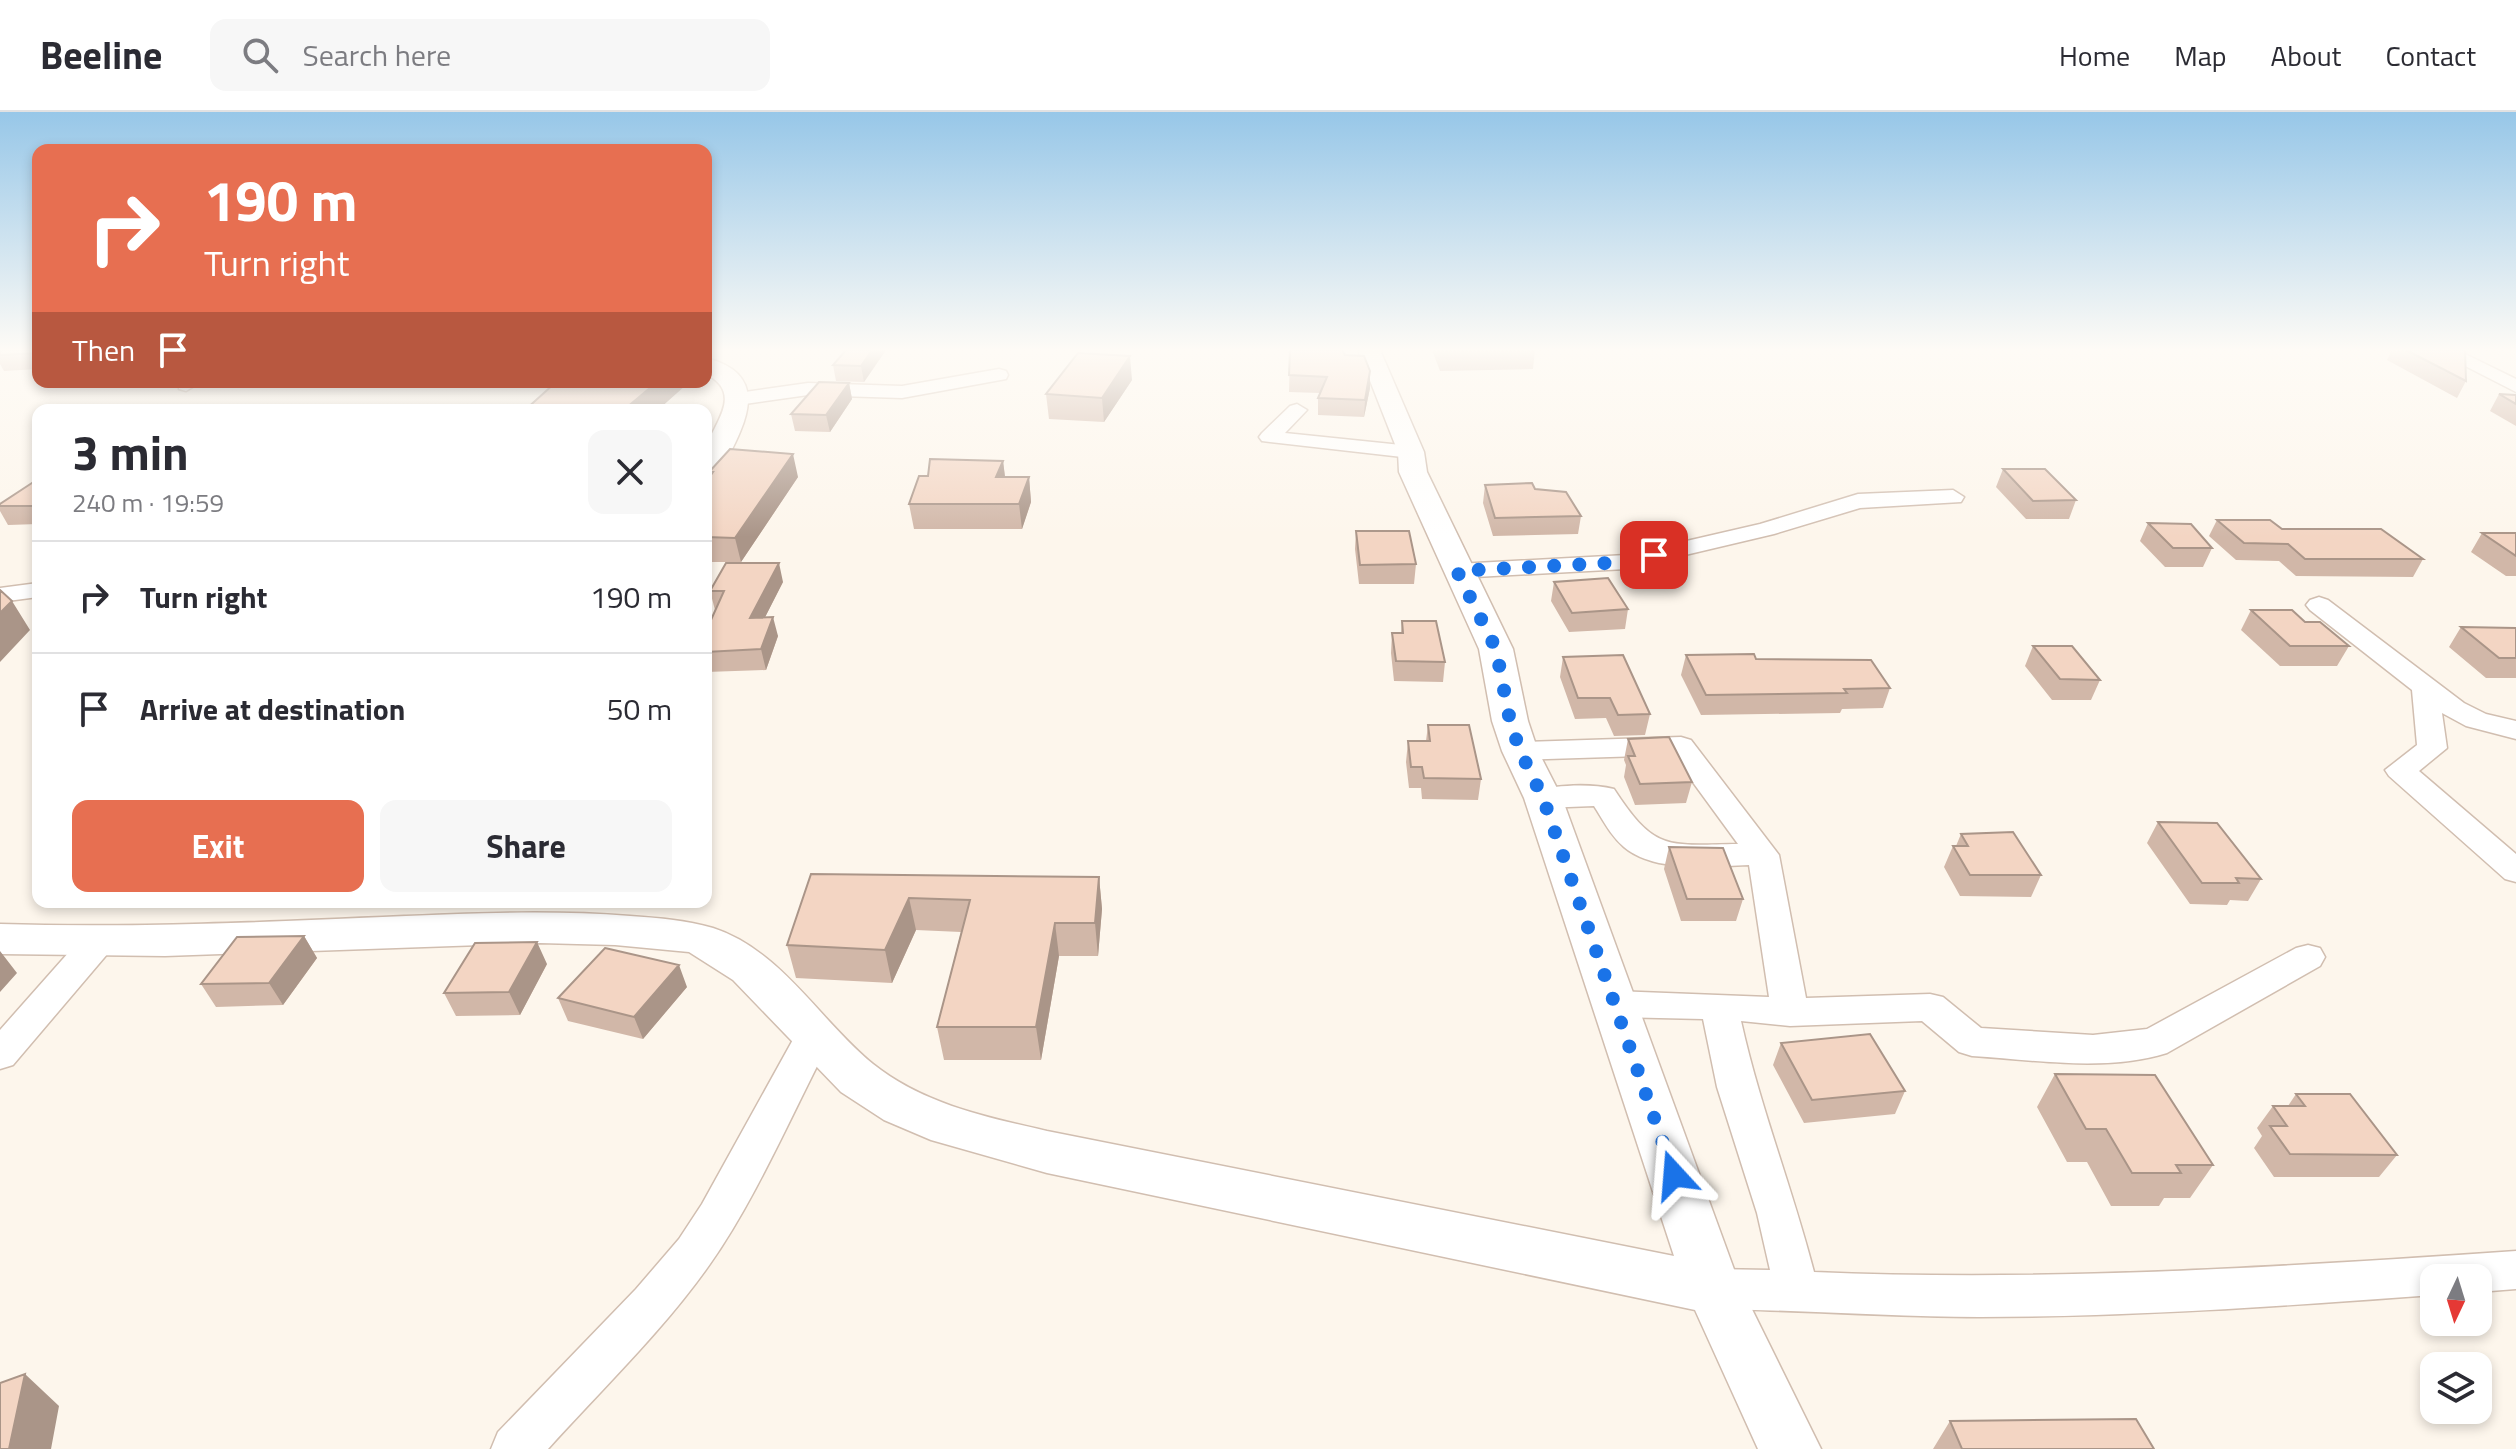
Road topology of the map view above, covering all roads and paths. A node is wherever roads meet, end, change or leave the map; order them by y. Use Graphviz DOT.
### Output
graph roads {
  1 [pos="735,412"];
  2 [pos="1295,412"];
  3 [pos="1395,412"];
  4 [pos="1411,452"];
  5 [pos="712,460"];
  6 [pos="1953,497"];
  7 [pos="1457,571"];
  8 [pos="32,591"];
  9 [pos="0,595"];
  10 [pos="2319,605"];
  11 [pos="2425,687"];
  12 [pos="2516,730"];
  13 [pos="1520,751"];
  14 [pos="1543,798"];
  15 [pos="1763,855"];
  16 [pos="2516,871"];
  17 [pos="494,915"];
  18 [pos="0,939"];
  19 [pos="97,943"];
  20 [pos="2308,957"];
  21 [pos="1615,1004"];
  22 [pos="1719,1006"];
  23 [pos="1790,1012"];
  24 [pos="813,1037"];
  25 [pos="0,1055"];
  26 [pos="2516,1270"];
  27 [pos="1713,1289"];
  28 [pos="1796,1289"];
  29 [pos="515,1449"];
  30 [pos="1790,1449"];
  1 -- 5 [label="street"];
  2 -- 4 [label="street"];
  3 -- 4 [label="street"];
  4 -- 7 [label="street"];
  6 -- 7 [label="street"];
  7 -- 13 [label="street"];
  8 -- 9 [label="street"];
  10 -- 11 [label="street"];
  11 -- 12 [label="street"];
  11 -- 16 [label="street"];
  13 -- 14 [label="street"];
  13 -- 15 [label="street"];
  14 -- 15 [label="street"];
  14 -- 21 [label="street"];
  15 -- 23 [label="street"];
  17 -- 19 [label="street"];
  17 -- 24 [label="street"];
  18 -- 19 [label="street"];
  19 -- 25 [label="street"];
  20 -- 23 [label="street"];
  21 -- 22 [label="street"];
  21 -- 27 [label="street"];
  22 -- 23 [label="street"];
  22 -- 28 [label="street"];
  24 -- 27 [label="street"];
  24 -- 29 [label="street"];
  26 -- 28 [label="street"];
  27 -- 28 [label="street"];
  27 -- 30 [label="street"];
}
